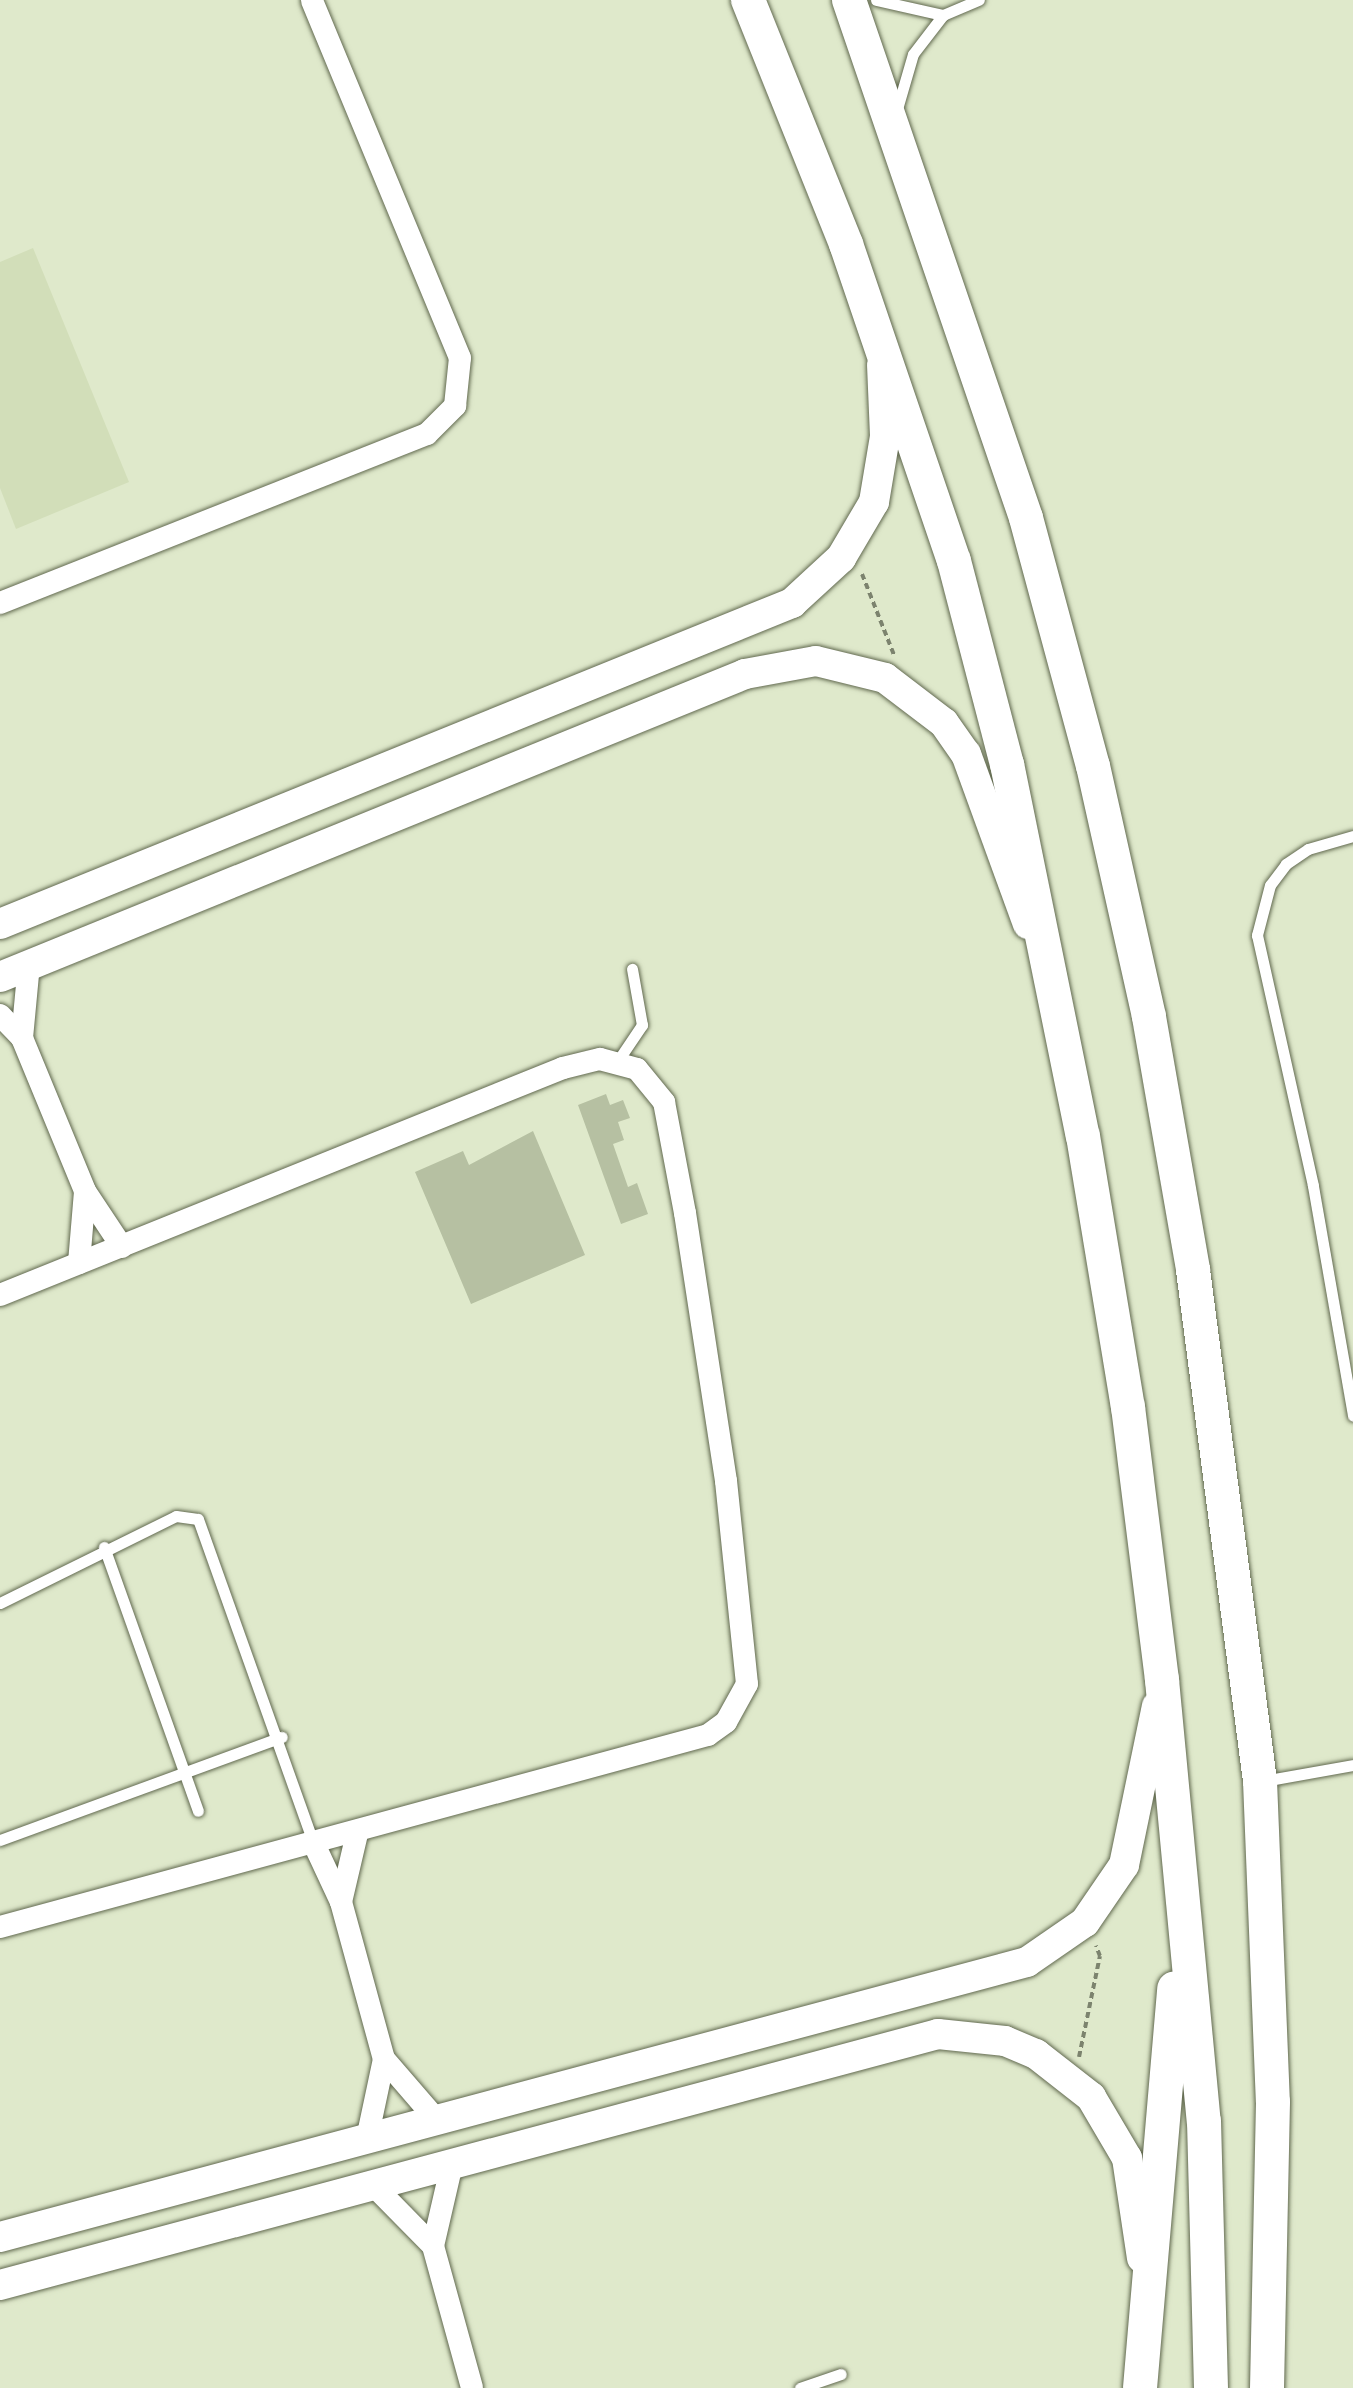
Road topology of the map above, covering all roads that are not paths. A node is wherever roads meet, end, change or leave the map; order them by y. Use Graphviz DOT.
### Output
graph roads {
  1 [pos="312,0"];
  2 [pos="748,0"];
  3 [pos="849,0"];
  4 [pos="876,0"];
  5 [pos="979,0"];
  6 [pos="943,15"];
  7 [pos="896,126"];
  8 [pos="882,363"];
  9 [pos="0,603"];
  10 [pos="1353,836"];
  11 [pos="4,917"];
  12 [pos="29,964"];
  13 [pos="632,969"];
  14 [pos="0,977"];
  15 [pos="1056,1002"];
  16 [pos="0,1015"];
  17 [pos="22,1038"];
  18 [pos="617,1062"];
  19 [pos="85,1191"];
  20 [pos="122,1247"];
  21 [pos="79,1263"];
  22 [pos="0,1295"];
  23 [pos="1353,1416"];
  24 [pos="104,1547"];
  25 [pos="0,1603"];
  26 [pos="1162,1680"];
  27 [pos="282,1737"];
  28 [pos="1353,1765"];
  29 [pos="184,1773"];
  30 [pos="1260,1781"];
  31 [pos="198,1811"];
  32 [pos="357,1834"];
  33 [pos="0,1840"];
  34 [pos="314,1844"];
  35 [pos="1175,1848"];
  36 [pos="341,1902"];
  37 [pos="0,1927"];
  38 [pos="384,2059"];
  39 [pos="435,2118"];
  40 [pos="367,2139"];
  41 [pos="452,2164"];
  42 [pos="374,2186"];
  43 [pos="0,2237"];
  44 [pos="433,2246"];
  45 [pos="0,2285"];
  46 [pos="1147,2310"];
  47 [pos="841,2374"];
  48 [pos="472,2388"];
  49 [pos="800,2388"];
  50 [pos="1140,2388"];
  51 [pos="1211,2388"];
  52 [pos="1267,2388"];
  1 -- 9 [label="street"];
  2 -- 8 [label="main road"];
  3 -- 7 [label="main road"];
  4 -- 6 [label="lane"];
  5 -- 6 [label="lane"];
  6 -- 7 [label="lane"];
  7 -- 30 [label="main road"];
  8 -- 11 [label="street"];
  8 -- 15 [label="main road"];
  10 -- 23 [label="lane"];
  12 -- 14 [label="street"];
  12 -- 15 [label="street"];
  12 -- 17 [label="street"];
  13 -- 18 [label="lane"];
  15 -- 26 [label="main road"];
  16 -- 17 [label="street"];
  17 -- 19 [label="street"];
  18 -- 20 [label="street"];
  18 -- 32 [label="street"];
  19 -- 20 [label="street"];
  19 -- 21 [label="street"];
  20 -- 21 [label="street"];
  21 -- 22 [label="street"];
  24 -- 25 [label="lane"];
  24 -- 27 [label="lane"];
  24 -- 29 [label="lane"];
  26 -- 35 [label="main road"];
  26 -- 39 [label="street"];
  27 -- 29 [label="lane"];
  27 -- 34 [label="lane"];
  28 -- 30 [label="lane"];
  29 -- 31 [label="lane"];
  29 -- 33 [label="lane"];
  30 -- 52 [label="main road"];
  32 -- 34 [label="street"];
  32 -- 36 [label="street"];
  34 -- 36 [label="street"];
  34 -- 37 [label="street"];
  35 -- 46 [label="main road"];
  35 -- 51 [label="main road"];
  36 -- 38 [label="street"];
  38 -- 39 [label="street"];
  38 -- 40 [label="street"];
  39 -- 40 [label="street"];
  40 -- 43 [label="street"];
  41 -- 42 [label="street"];
  41 -- 44 [label="street"];
  41 -- 46 [label="street"];
  42 -- 44 [label="street"];
  42 -- 45 [label="street"];
  44 -- 48 [label="street"];
  46 -- 50 [label="main road"];
  47 -- 49 [label="lane"];
}
